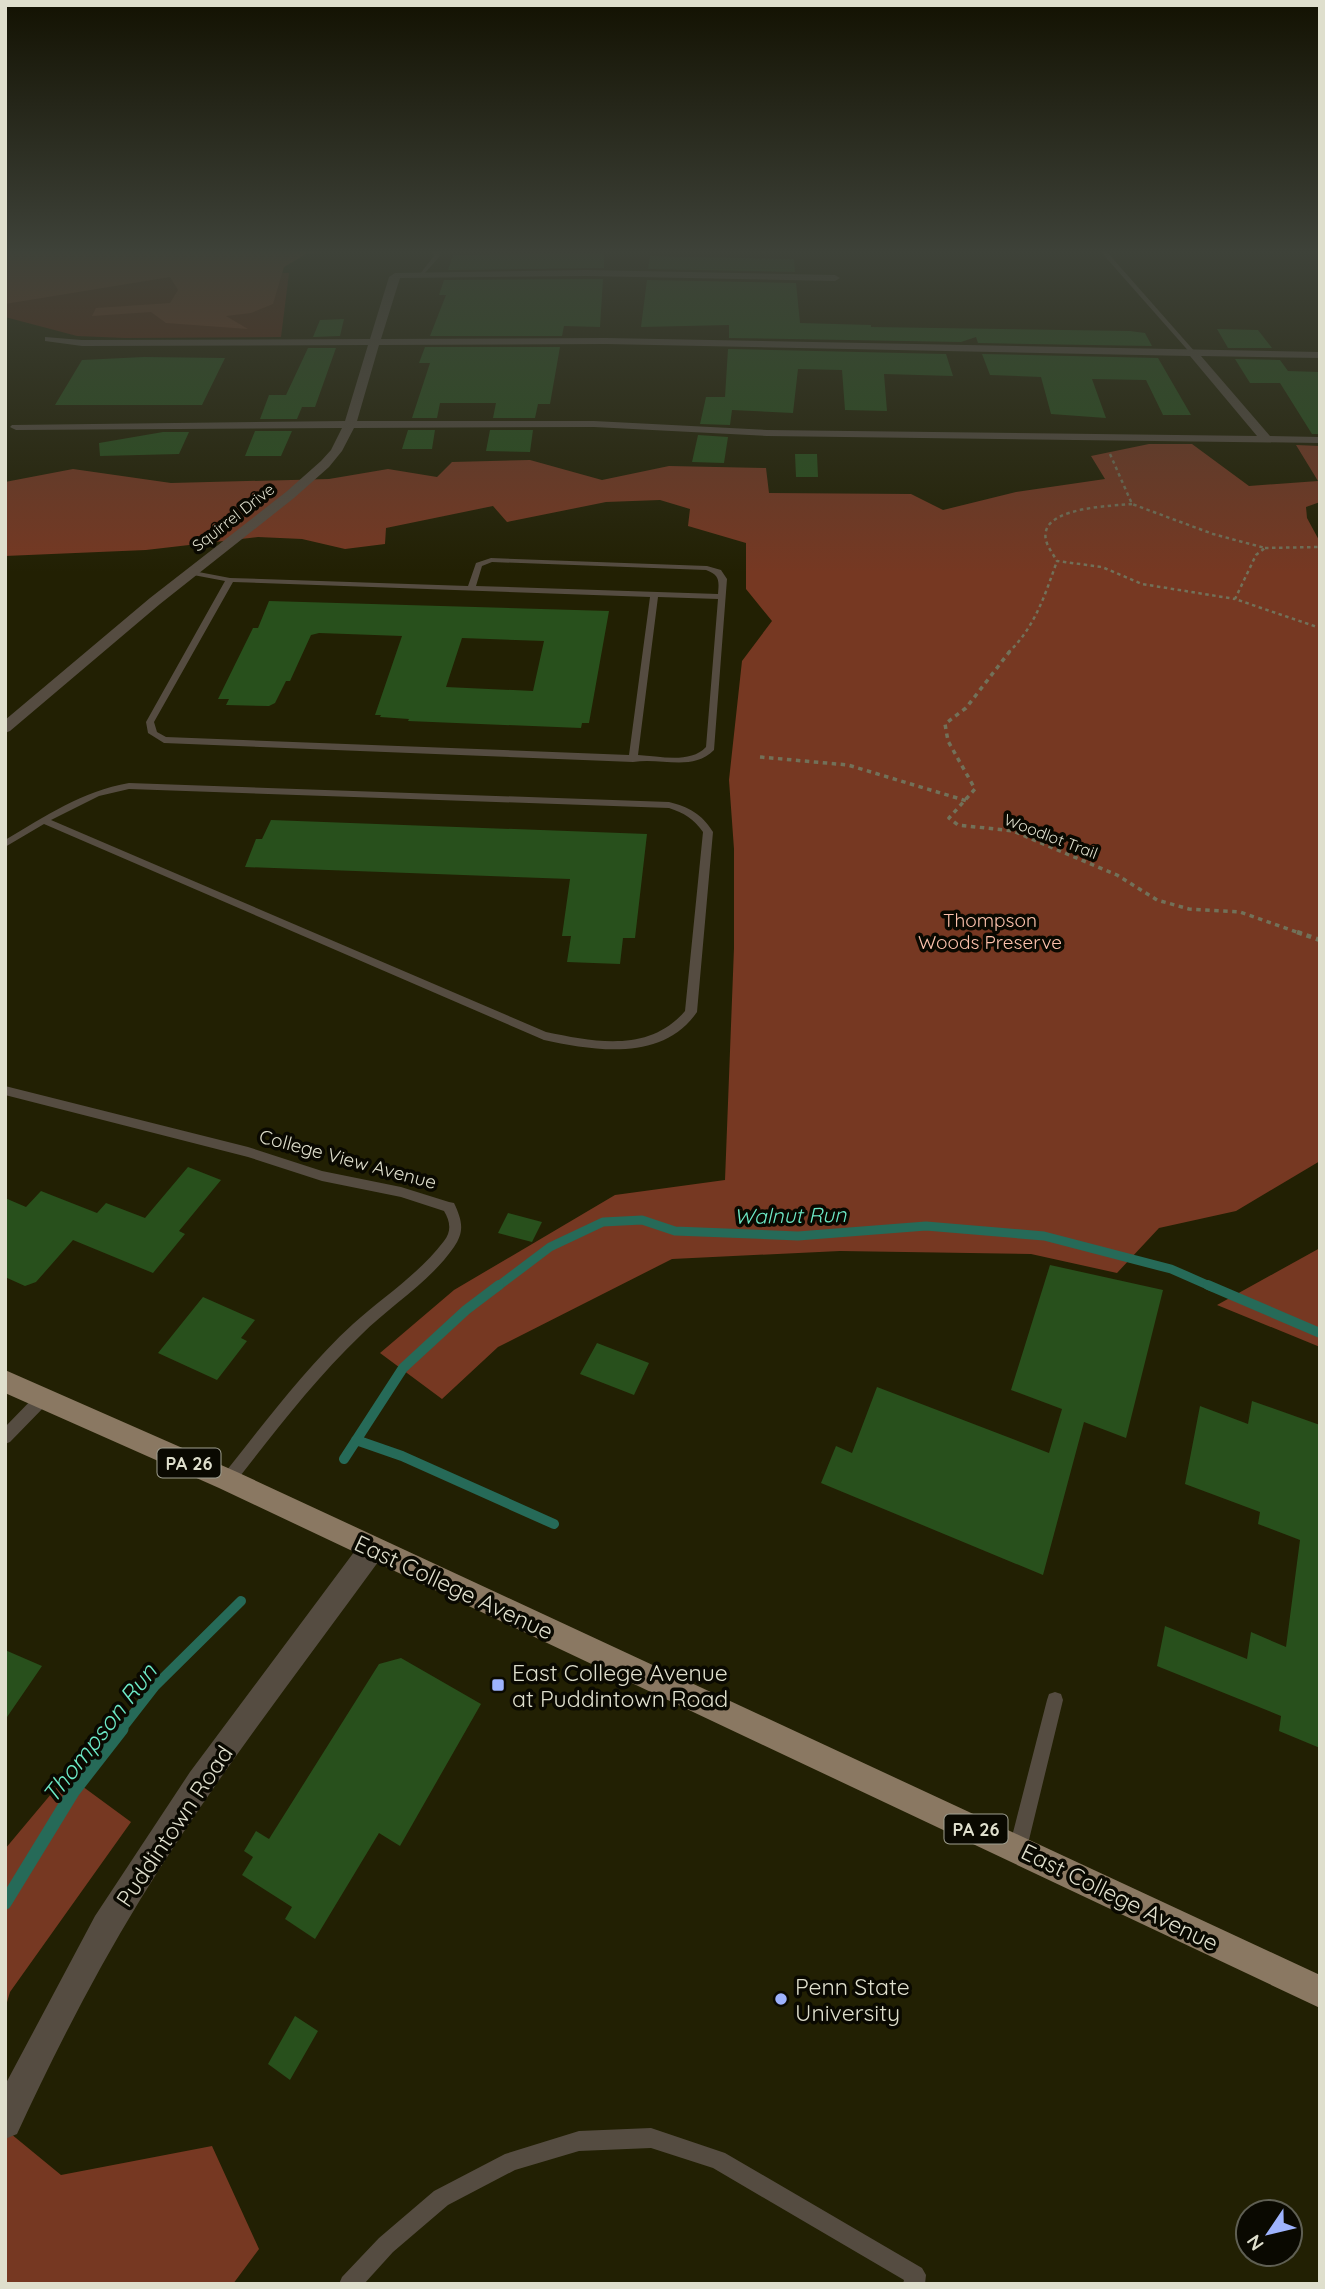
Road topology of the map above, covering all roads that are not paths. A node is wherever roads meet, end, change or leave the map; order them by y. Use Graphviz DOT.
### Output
graph roads {
  1 [pos="369,359"];
  2 [pos="1198,359"];
  3 [pos="350,424"];
  4 [pos="16,427"];
  5 [pos="1266,439"];
  6 [pos="1320,440"];
  7 [pos="191,572"];
  8 [pos="230,580"];
  9 [pos="472,587"];
  10 [pos="654,594"];
  11 [pos="722,597"];
  12 [pos="5,728"];
  13 [pos="633,759"];
  14 [pos="45,821"];
  15 [pos="5,844"];
  16 [pos="5,1090"];
  17 [pos="5,1381"];
  18 [pos="43,1398"];
  19 [pos="5,1437"];
  20 [pos="228,1480"];
  21 [pos="372,1549"];
  22 [pos="1055,1700"];
  23 [pos="1018,1848"];
  24 [pos="1320,1992"];
  25 [pos="5,2122"];
  26 [pos="349,2284"];
  27 [pos="914,2284"];
  1 -- 3 [label="street, Squirrel Drive"];
  2 -- 5 [label="street"];
  3 -- 4 [label="street"];
  3 -- 5 [label="street"];
  3 -- 7 [label="street, Squirrel Drive"];
  5 -- 6 [label="street"];
  7 -- 8 [label="lane"];
  7 -- 12 [label="street, Squirrel Drive"];
  8 -- 9 [label="lane"];
  8 -- 13 [label="lane"];
  9 -- 10 [label="lane"];
  9 -- 11 [label="lane"];
  10 -- 11 [label="lane"];
  10 -- 13 [label="lane"];
  11 -- 13 [label="lane"];
  14 -- 14 [label="lane"];
  14 -- 15 [label="lane"];
  16 -- 20 [label="lane, College View Avenue"];
  17 -- 18 [label="main road, East College Avenue / PA 26"];
  18 -- 19 [label="lane"];
  18 -- 20 [label="main road, East College Avenue / PA 26"];
  20 -- 21 [label="main road, East College Avenue / PA 26"];
  21 -- 23 [label="main road, East College Avenue / PA 26"];
  21 -- 25 [label="street, Puddintown Road"];
  22 -- 23 [label="lane"];
  23 -- 24 [label="main road, East College Avenue / PA 26"];
  26 -- 27 [label="lane"];
}
